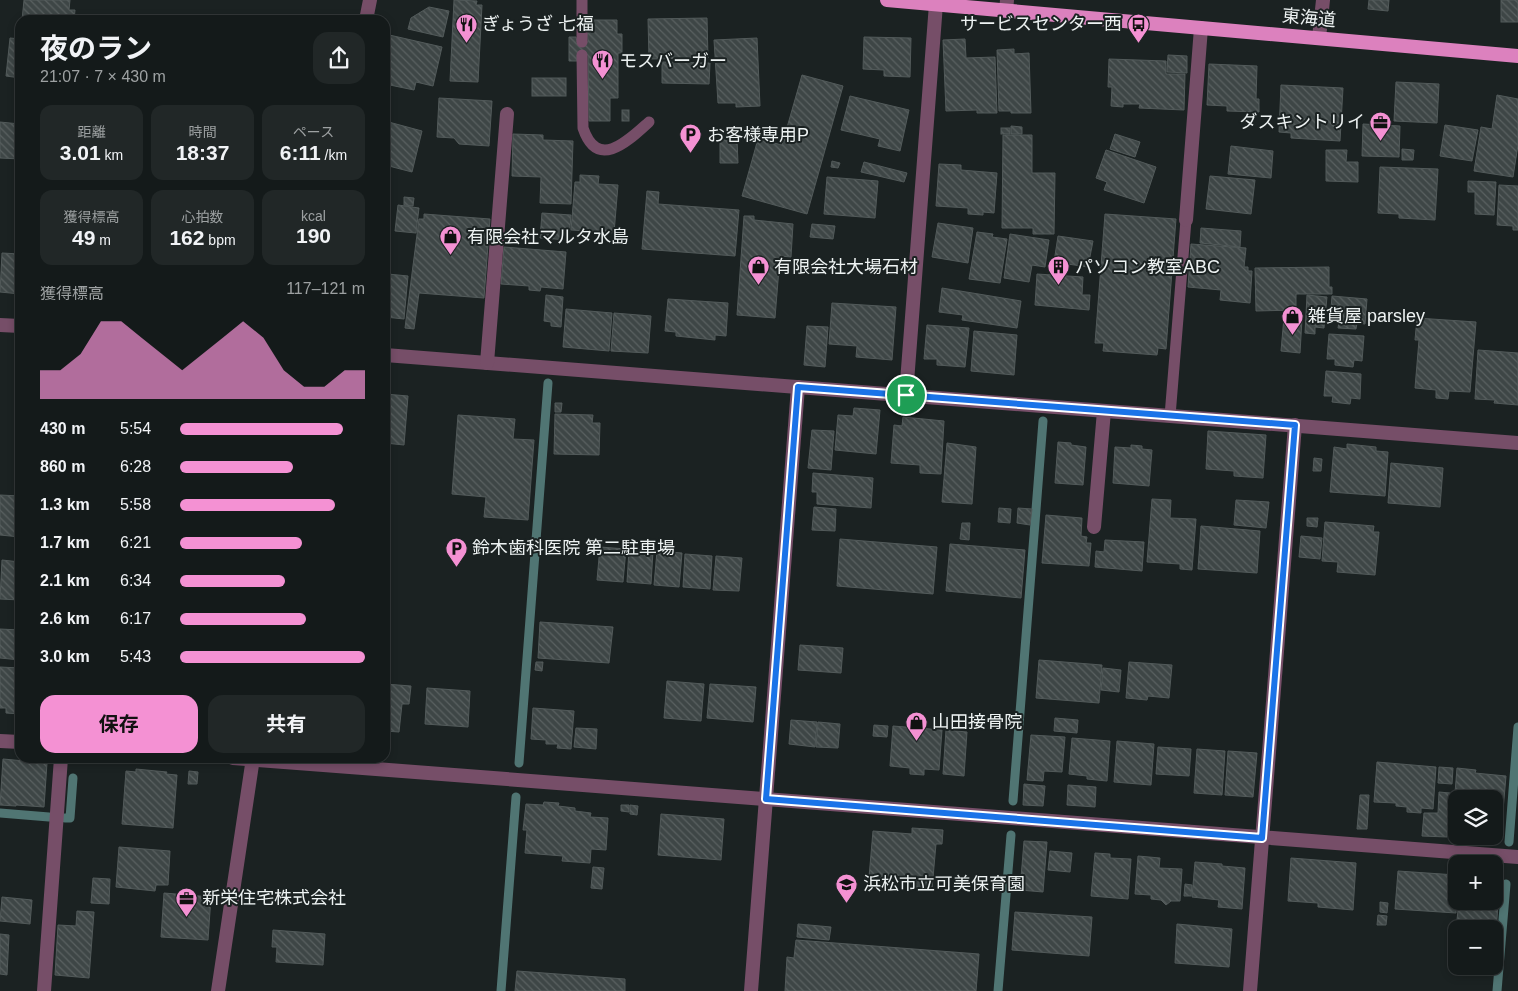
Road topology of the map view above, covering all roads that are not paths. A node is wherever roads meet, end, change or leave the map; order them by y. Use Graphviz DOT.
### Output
graph roads {
  1 [pos="370,0"];
  2 [pos="582,0"];
  3 [pos="887,0"];
  4 [pos="1323,0"];
  5 [pos="936,4"];
  6 [pos="1007,5"];
  7 [pos="367,15"];
  8 [pos="1201,28"];
  9 [pos="1320,38"];
  10 [pos="582,42"];
  11 [pos="582,55"];
  12 [pos="1518,56"];
  13 [pos="507,114"];
  14 [pos="649,122"];
  15 [pos="1186,220"];
  16 [pos="0,325"];
  17 [pos="15,326"];
  18 [pos="390,355"];
  19 [pos="488,363"];
  20 [pos="798,387"];
  21 [pos="906,395"];
  22 [pos="1104,411"];
  23 [pos="1170,416"];
  24 [pos="1295,425"];
  25 [pos="1518,443"];
  26 [pos="1094,527"];
  27 [pos="0,741"];
  28 [pos="15,742"];
  29 [pos="61,763"];
  30 [pos="251,763"];
  31 [pos="315,763"];
  32 [pos="766,799"];
  33 [pos="1262,838"];
  34 [pos="1518,857"];
  35 [pos="44,991"];
  36 [pos="218,991"];
  37 [pos="751,991"];
  38 [pos="1250,991"];
  1 -- 7 [label="street"];
  2 -- 10 [label="lane"];
  3 -- 5 [label="highway, 東海道"];
  4 -- 9 [label="street"];
  5 -- 6 [label="highway, 東海道"];
  5 -- 21 [label="street"];
  6 -- 8 [label="highway, 東海道"];
  8 -- 9 [label="highway, 東海道"];
  8 -- 15 [label="street"];
  9 -- 12 [label="highway, 東海道"];
  11 -- 14 [label="lane"];
  13 -- 19 [label="street"];
  15 -- 23 [label="lane"];
  16 -- 17 [label="street"];
  18 -- 19 [label="street"];
  19 -- 20 [label="street"];
  20 -- 21 [label="street"];
  20 -- 32 [label="street"];
  21 -- 22 [label="street"];
  22 -- 23 [label="street"];
  22 -- 26 [label="street"];
  23 -- 24 [label="street"];
  24 -- 25 [label="street"];
  24 -- 33 [label="street"];
  27 -- 28 [label="street"];
  29 -- 35 [label="street"];
  30 -- 36 [label="street"];
  31 -- 32 [label="street"];
  32 -- 33 [label="street"];
  32 -- 37 [label="street"];
  33 -- 34 [label="street"];
  33 -- 38 [label="street"];
}
